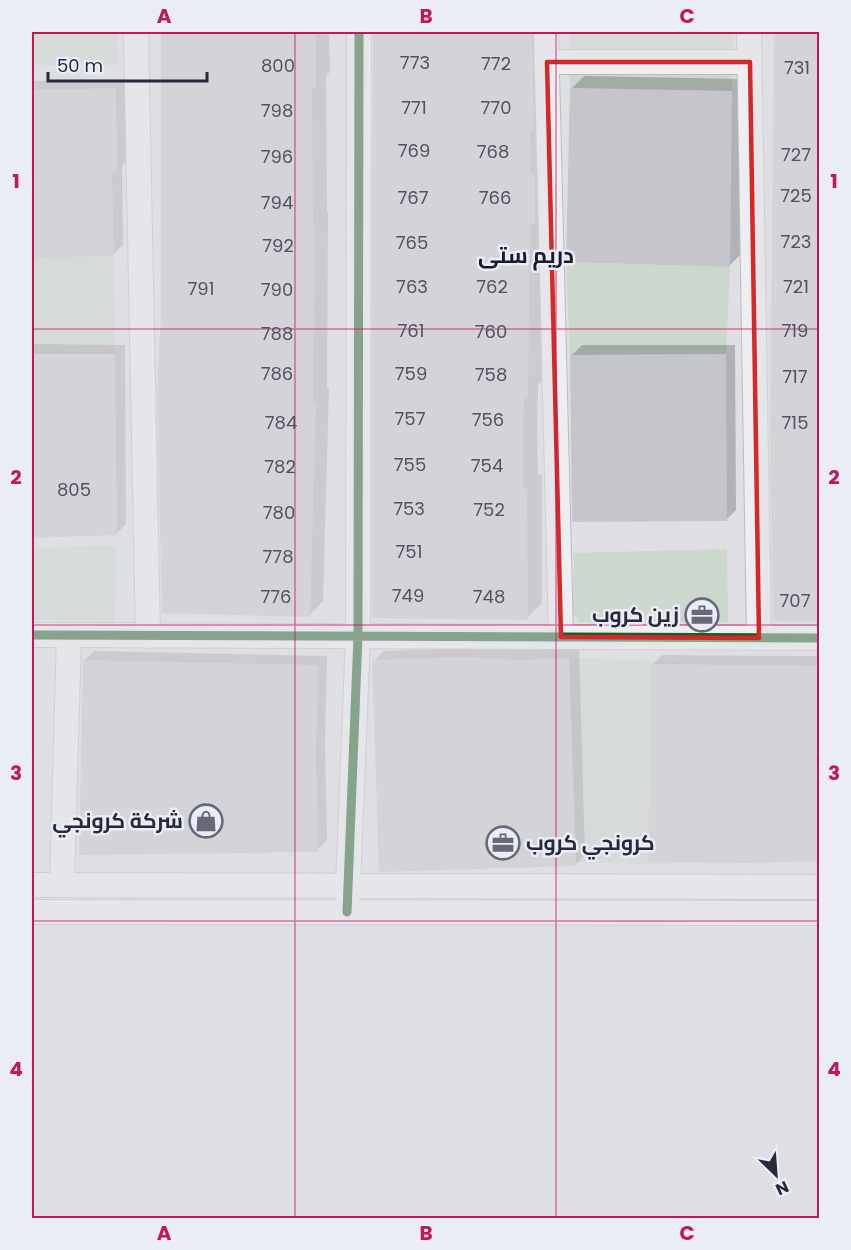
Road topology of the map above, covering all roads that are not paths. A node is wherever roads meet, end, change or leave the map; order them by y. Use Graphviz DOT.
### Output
graph roads {
  1 [pos="136,32"];
  2 [pos="359,32"];
  3 [pos="546,32"];
  4 [pos="749,32"];
  5 [pos="547,62"];
  6 [pos="750,62"];
  7 [pos="32,635"];
  8 [pos="69,635"];
  9 [pos="148,636"];
  10 [pos="357,636"];
  11 [pos="561,637"];
  12 [pos="759,638"];
  13 [pos="819,638"];
  14 [pos="32,885"];
  15 [pos="62,885"];
  16 [pos="348,886"];
  17 [pos="678,887"];
  18 [pos="819,887"];
  19 [pos="32,912"];
  20 [pos="347,912"];
  21 [pos="679,913"];
  22 [pos="819,914"];
  1 -- 9 [label="street"];
  2 -- 10 [label="street"];
  3 -- 5 [label="street"];
  4 -- 6 [label="street"];
  5 -- 6 [label="street"];
  5 -- 11 [label="street"];
  6 -- 12 [label="street"];
  7 -- 8 [label="street"];
  8 -- 9 [label="street"];
  8 -- 15 [label="street"];
  9 -- 10 [label="street"];
  10 -- 11 [label="street"];
  10 -- 16 [label="street"];
  11 -- 12 [label="street"];
  12 -- 13 [label="street"];
  14 -- 15 [label="street"];
  15 -- 16 [label="street"];
  16 -- 17 [label="street"];
  16 -- 20 [label="street"];
  17 -- 18 [label="street"];
  17 -- 21 [label="street"];
  19 -- 20 [label="street"];
  20 -- 21 [label="street"];
  21 -- 22 [label="street"];
}
